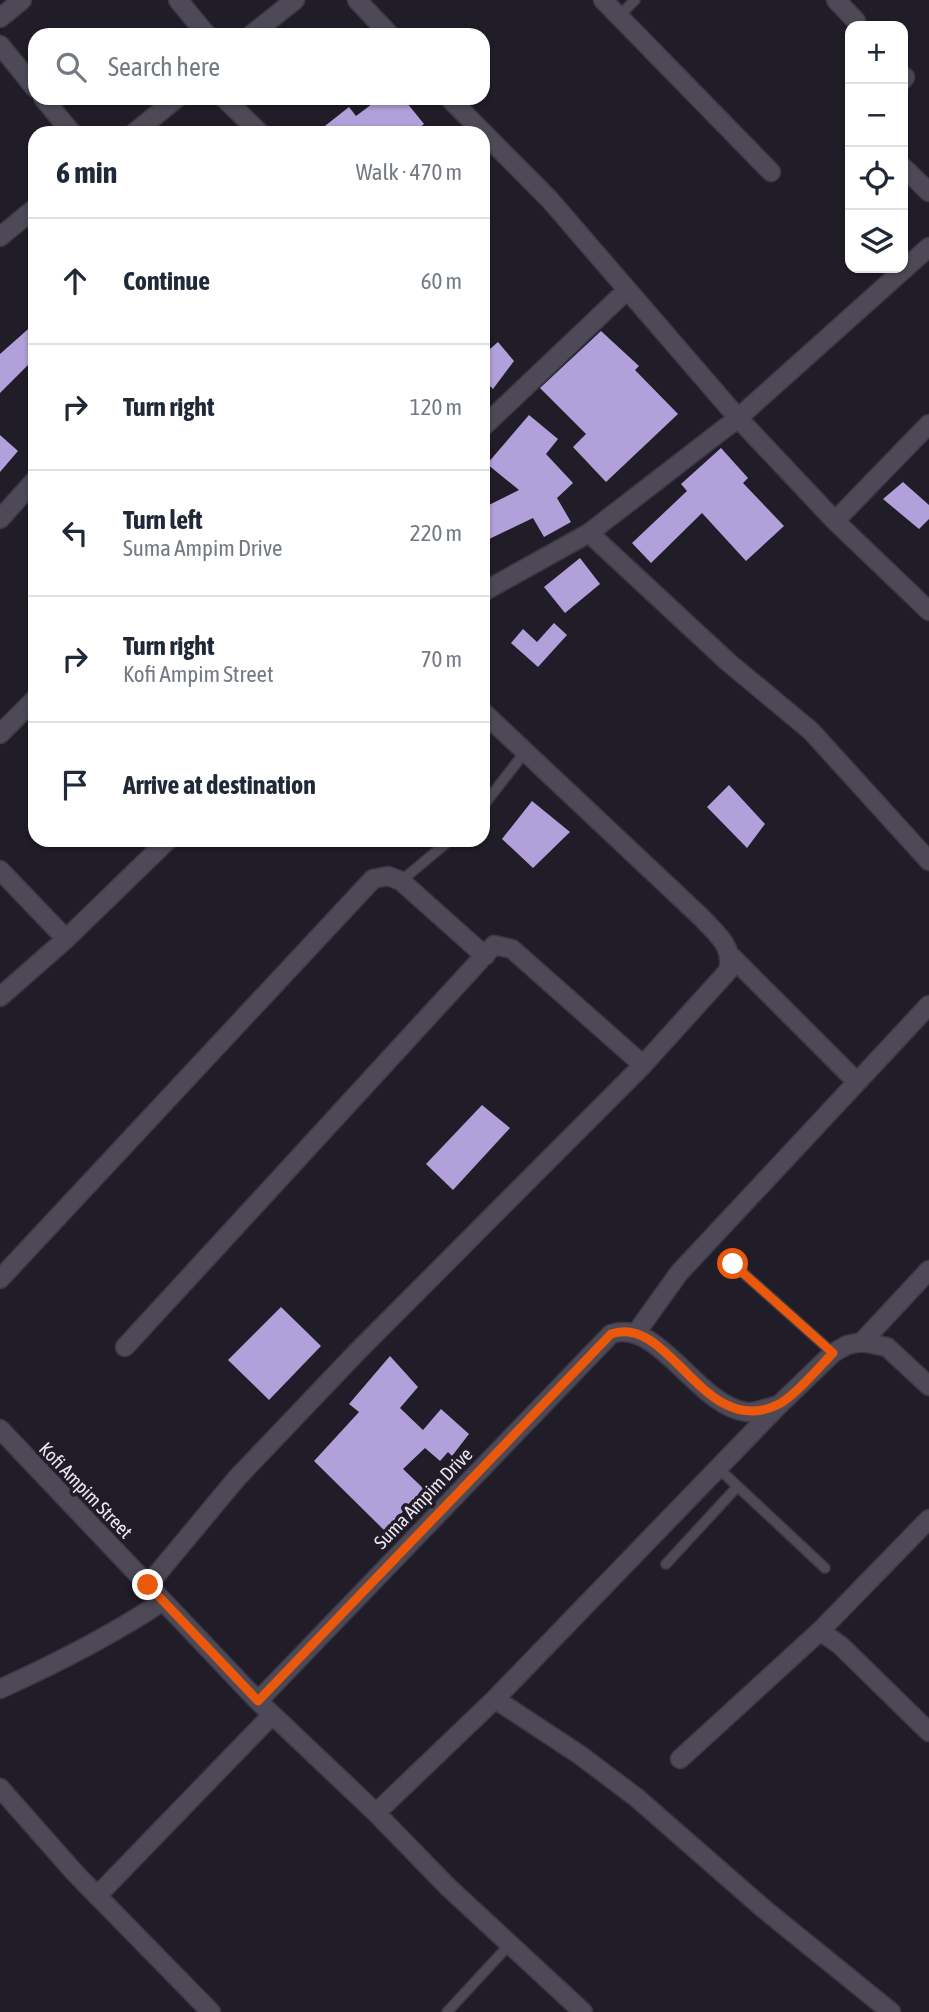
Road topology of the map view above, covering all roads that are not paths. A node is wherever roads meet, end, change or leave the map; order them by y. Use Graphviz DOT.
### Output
graph roads {
  1 [pos="22,0"];
  2 [pos="178,0"];
  3 [pos="295,0"];
  4 [pos="357,0"];
  5 [pos="603,0"];
  6 [pos="635,0"];
  7 [pos="836,0"];
  8 [pos="619,16"];
  9 [pos="0,18"];
  10 [pos="856,21"];
  11 [pos="201,28"];
  12 [pos="260,28"];
  13 [pos="383,28"];
  14 [pos="0,45"];
  15 [pos="28,79"];
  16 [pos="49,105"];
  17 [pos="168,105"];
  18 [pos="231,105"];
  19 [pos="456,105"];
  20 [pos="66,126"];
  21 [pos="143,126"];
  22 [pos="253,126"];
  23 [pos="477,126"];
  24 [pos="490,139"];
  25 [pos="771,172"];
  26 [pos="908,172"];
  27 [pos="929,192"];
  28 [pos="28,214"];
  29 [pos="0,237"];
  30 [pos="929,247"];
  31 [pos="626,291"];
  32 [pos="738,418"];
  33 [pos="490,420"];
  34 [pos="929,424"];
  35 [pos="28,488"];
  36 [pos="0,519"];
  37 [pos="835,521"];
  38 [pos="589,533"];
  39 [pos="490,588"];
  40 [pos="929,611"];
  41 [pos="28,706"];
  42 [pos="490,719"];
  43 [pos="0,734"];
  44 [pos="525,752"];
  45 [pos="490,797"];
  46 [pos="162,847"];
  47 [pos="442,847"];
  48 [pos="929,861"];
  49 [pos="0,870"];
  50 [pos="401,881"];
  51 [pos="66,939"];
  52 [pos="485,956"];
  53 [pos="732,957"];
  54 [pos="0,997"];
  55 [pos="929,1006"];
  56 [pos="643,1065"];
  57 [pos="856,1081"];
  58 [pos="733,1264"];
  59 [pos="929,1270"];
  60 [pos="0,1279"];
  61 [pos="630,1331"];
  62 [pos="862,1342"];
  63 [pos="125,1347"];
  64 [pos="833,1353"];
  65 [pos="929,1387"];
  66 [pos="779,1405"];
  67 [pos="0,1429"];
  68 [pos="718,1468"];
  69 [pos="737,1487"];
  70 [pos="929,1519"];
  71 [pos="666,1564"];
  72 [pos="825,1568"];
  73 [pos="148,1585"];
  74 [pos="163,1601"];
  75 [pos="820,1631"];
  76 [pos="0,1689"];
  77 [pos="495,1699"];
  78 [pos="258,1701"];
  79 [pos="272,1715"];
  80 [pos="929,1732"];
  81 [pos="680,1759"];
  82 [pos="0,1788"];
  83 [pos="376,1813"];
  84 [pos="97,1896"];
  85 [pos="510,1944"];
  86 [pos="211,2012"];
  87 [pos="447,2012"];
  88 [pos="583,2012"];
  89 [pos="891,2012"];
  1 -- 9 [label="street"];
  2 -- 11 [label="street"];
  3 -- 12 [label="street"];
  4 -- 13 [label="street"];
  5 -- 8 [label="street"];
  6 -- 8 [label="lane"];
  7 -- 10 [label="street"];
  8 -- 25 [label="street"];
  14 -- 15 [label="street"];
  16 -- 20 [label="street"];
  17 -- 21 [label="street"];
  18 -- 22 [label="street"];
  19 -- 23 [label="street"];
  24 -- 31 [label="street"];
  26 -- 27 [label="street"];
  28 -- 29 [label="street"];
  30 -- 32 [label="street"];
  31 -- 32 [label="street"];
  31 -- 33 [label="street"];
  32 -- 37 [label="street"];
  32 -- 38 [label="street"];
  34 -- 37 [label="street"];
  35 -- 36 [label="street"];
  37 -- 40 [label="street"];
  38 -- 39 [label="street"];
  38 -- 48 [label="street"];
  41 -- 43 [label="street"];
  42 -- 44 [label="street"];
  44 -- 45 [label="lane"];
  44 -- 53 [label="street"];
  46 -- 51 [label="street"];
  47 -- 50 [label="lane"];
  49 -- 51 [label="street"];
  50 -- 52 [label="street"];
  50 -- 60 [label="street"];
  51 -- 54 [label="street"];
  52 -- 56 [label="street"];
  52 -- 63 [label="street"];
  53 -- 56 [label="street"];
  53 -- 57 [label="street"];
  55 -- 57 [label="street, Suma Ampim Drive"];
  56 -- 73 [label="street"];
  57 -- 61 [label="street, Suma Ampim Drive"];
  58 -- 64 [label="lane"];
  59 -- 62 [label="street"];
  61 -- 66 [label="street"];
  61 -- 78 [label="street, Suma Ampim Drive"];
  62 -- 64 [label="street"];
  62 -- 65 [label="street"];
  64 -- 66 [label="street"];
  66 -- 68 [label="street"];
  67 -- 73 [label="street, Kofi Ampim Street"];
  68 -- 69 [label="lane"];
  68 -- 77 [label="street"];
  69 -- 71 [label="lane"];
  69 -- 72 [label="lane"];
  70 -- 75 [label="street"];
  73 -- 74 [label="street, Kofi Ampim Street"];
  74 -- 76 [label="street"];
  74 -- 78 [label="street, Kofi Ampim Street"];
  75 -- 80 [label="street"];
  75 -- 81 [label="street"];
  77 -- 83 [label="street"];
  77 -- 89 [label="street"];
  78 -- 79 [label="street, Kofi Ampim Street"];
  79 -- 83 [label="street, Kofi Ampim Street"];
  79 -- 84 [label="street"];
  82 -- 84 [label="street"];
  83 -- 85 [label="street, Kofi Ampim Street"];
  84 -- 86 [label="street"];
  85 -- 87 [label="lane"];
  85 -- 88 [label="street, Kofi Ampim Street"];
}
